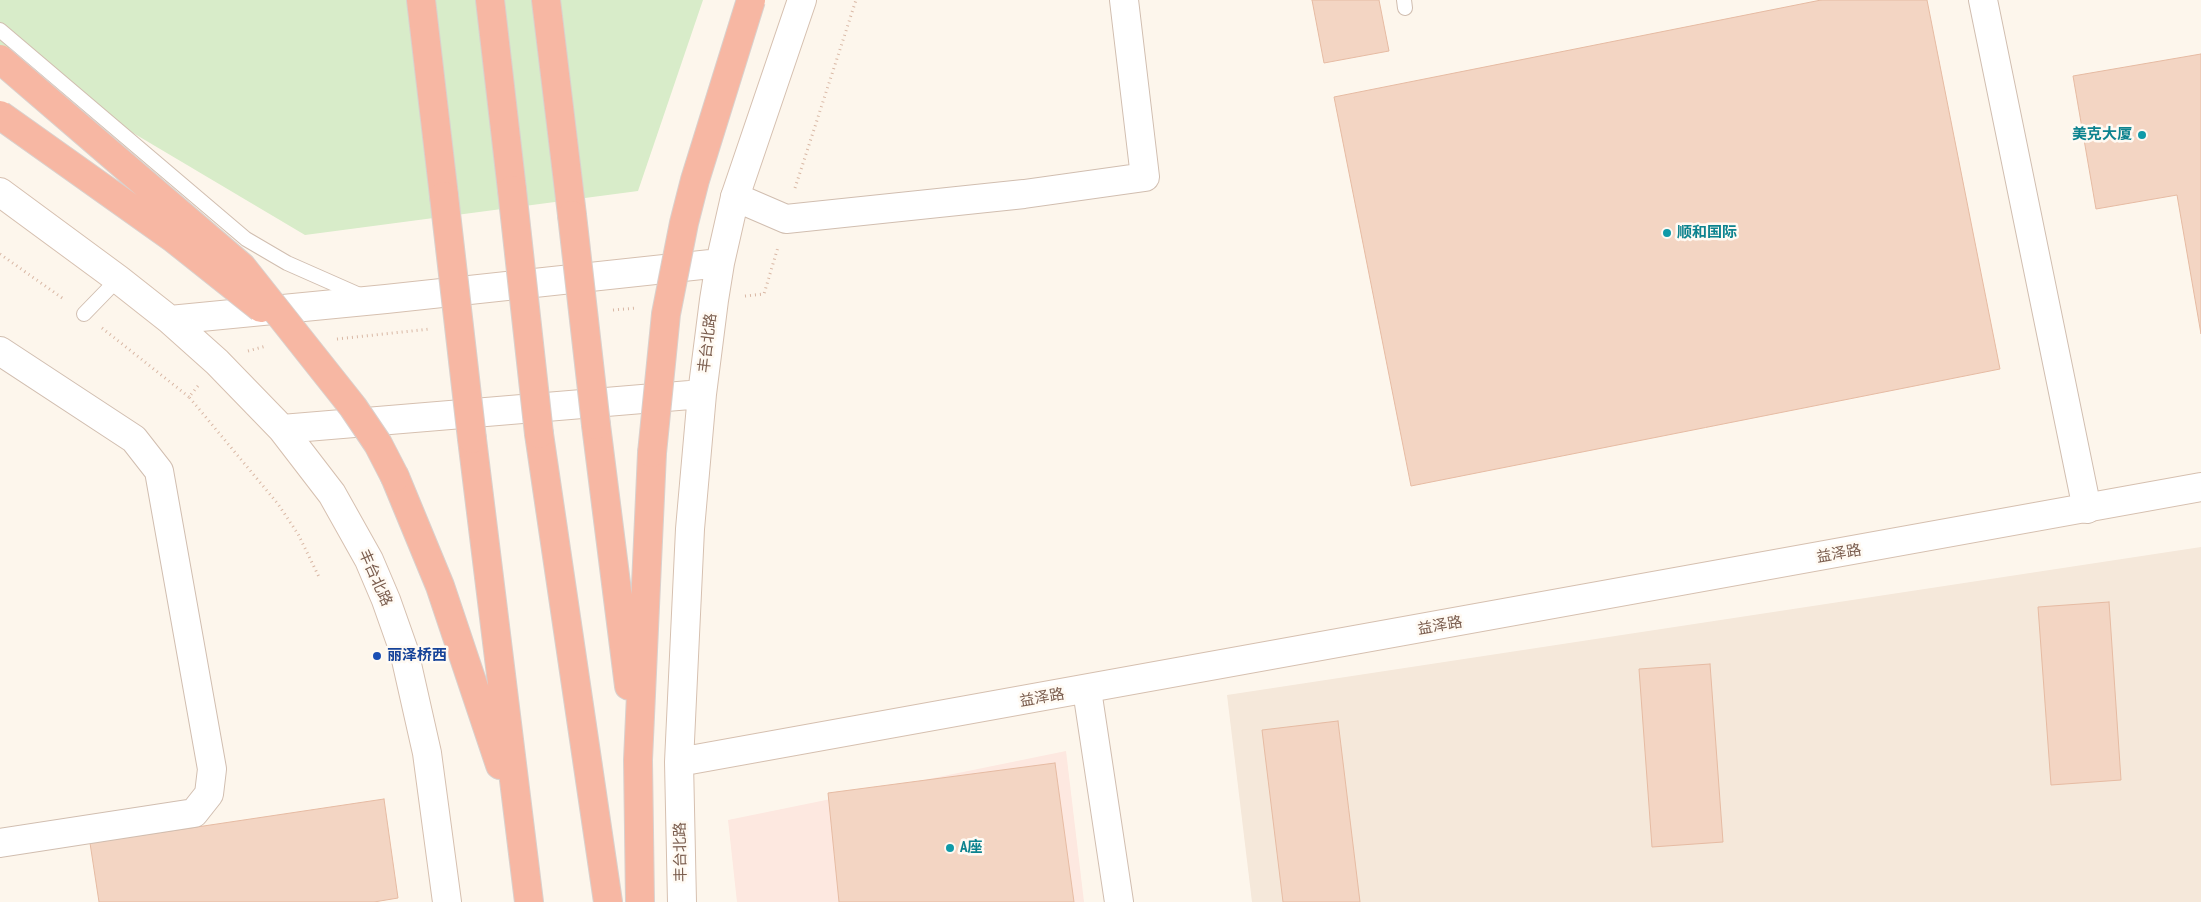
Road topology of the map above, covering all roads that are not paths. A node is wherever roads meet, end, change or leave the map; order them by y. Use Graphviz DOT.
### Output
graph roads {
  1 [pos="422,0"];
  2 [pos="490,0"];
  3 [pos="546,0"];
  4 [pos="751,0"];
  5 [pos="802,0"];
  6 [pos="1124,0"];
  7 [pos="1983,0"];
  8 [pos="0,30"];
  9 [pos="0,59"];
  10 [pos="0,115"];
  11 [pos="0,192"];
  12 [pos="735,198"];
  13 [pos="720,263"];
  14 [pos="118,279"];
  15 [pos="374,301"];
  16 [pos="84,314"];
  17 [pos="170,320"];
  18 [pos="297,337"];
  19 [pos="0,351"];
  20 [pos="702,394"];
  21 [pos="282,429"];
  22 [pos="2201,487"];
  23 [pos="2087,508"];
  24 [pos="1087,690"];
  25 [pos="638,760"];
  26 [pos="679,762"];
  27 [pos="519,820"];
  28 [pos="0,844"];
  29 [pos="447,902"];
  30 [pos="529,902"];
  31 [pos="608,902"];
  32 [pos="640,902"];
  33 [pos="682,902"];
  34 [pos="1119,902"];
  1 -- 27 [label="highway, bridge"];
  2 -- 31 [label="highway, bridge"];
  3 -- 25 [label="highway, bridge"];
  4 -- 25 [label="highway, bridge"];
  5 -- 12 [label="street, 丰台北路"];
  6 -- 12 [label="street"];
  7 -- 23 [label="street"];
  8 -- 15 [label="lane"];
  9 -- 18 [label="highway, bridge"];
  10 -- 18 [label="highway, bridge"];
  11 -- 14 [label="street, 丰台北路"];
  12 -- 13 [label="street, 丰台北路"];
  13 -- 15 [label="street"];
  13 -- 20 [label="street, 丰台北路"];
  14 -- 16 [label="lane"];
  14 -- 17 [label="street, 丰台北路"];
  15 -- 17 [label="street"];
  17 -- 21 [label="street, 丰台北路"];
  18 -- 27 [label="highway, bridge"];
  19 -- 28 [label="street"];
  20 -- 21 [label="street"];
  20 -- 26 [label="street, 丰台北路"];
  21 -- 29 [label="street, 丰台北路"];
  22 -- 23 [label="street, 益泽路"];
  23 -- 24 [label="street, 益泽路"];
  24 -- 26 [label="street, 益泽路"];
  24 -- 34 [label="street"];
  25 -- 32 [label="highway"];
  26 -- 33 [label="street, 丰台北路"];
  27 -- 30 [label="highway"];
}
